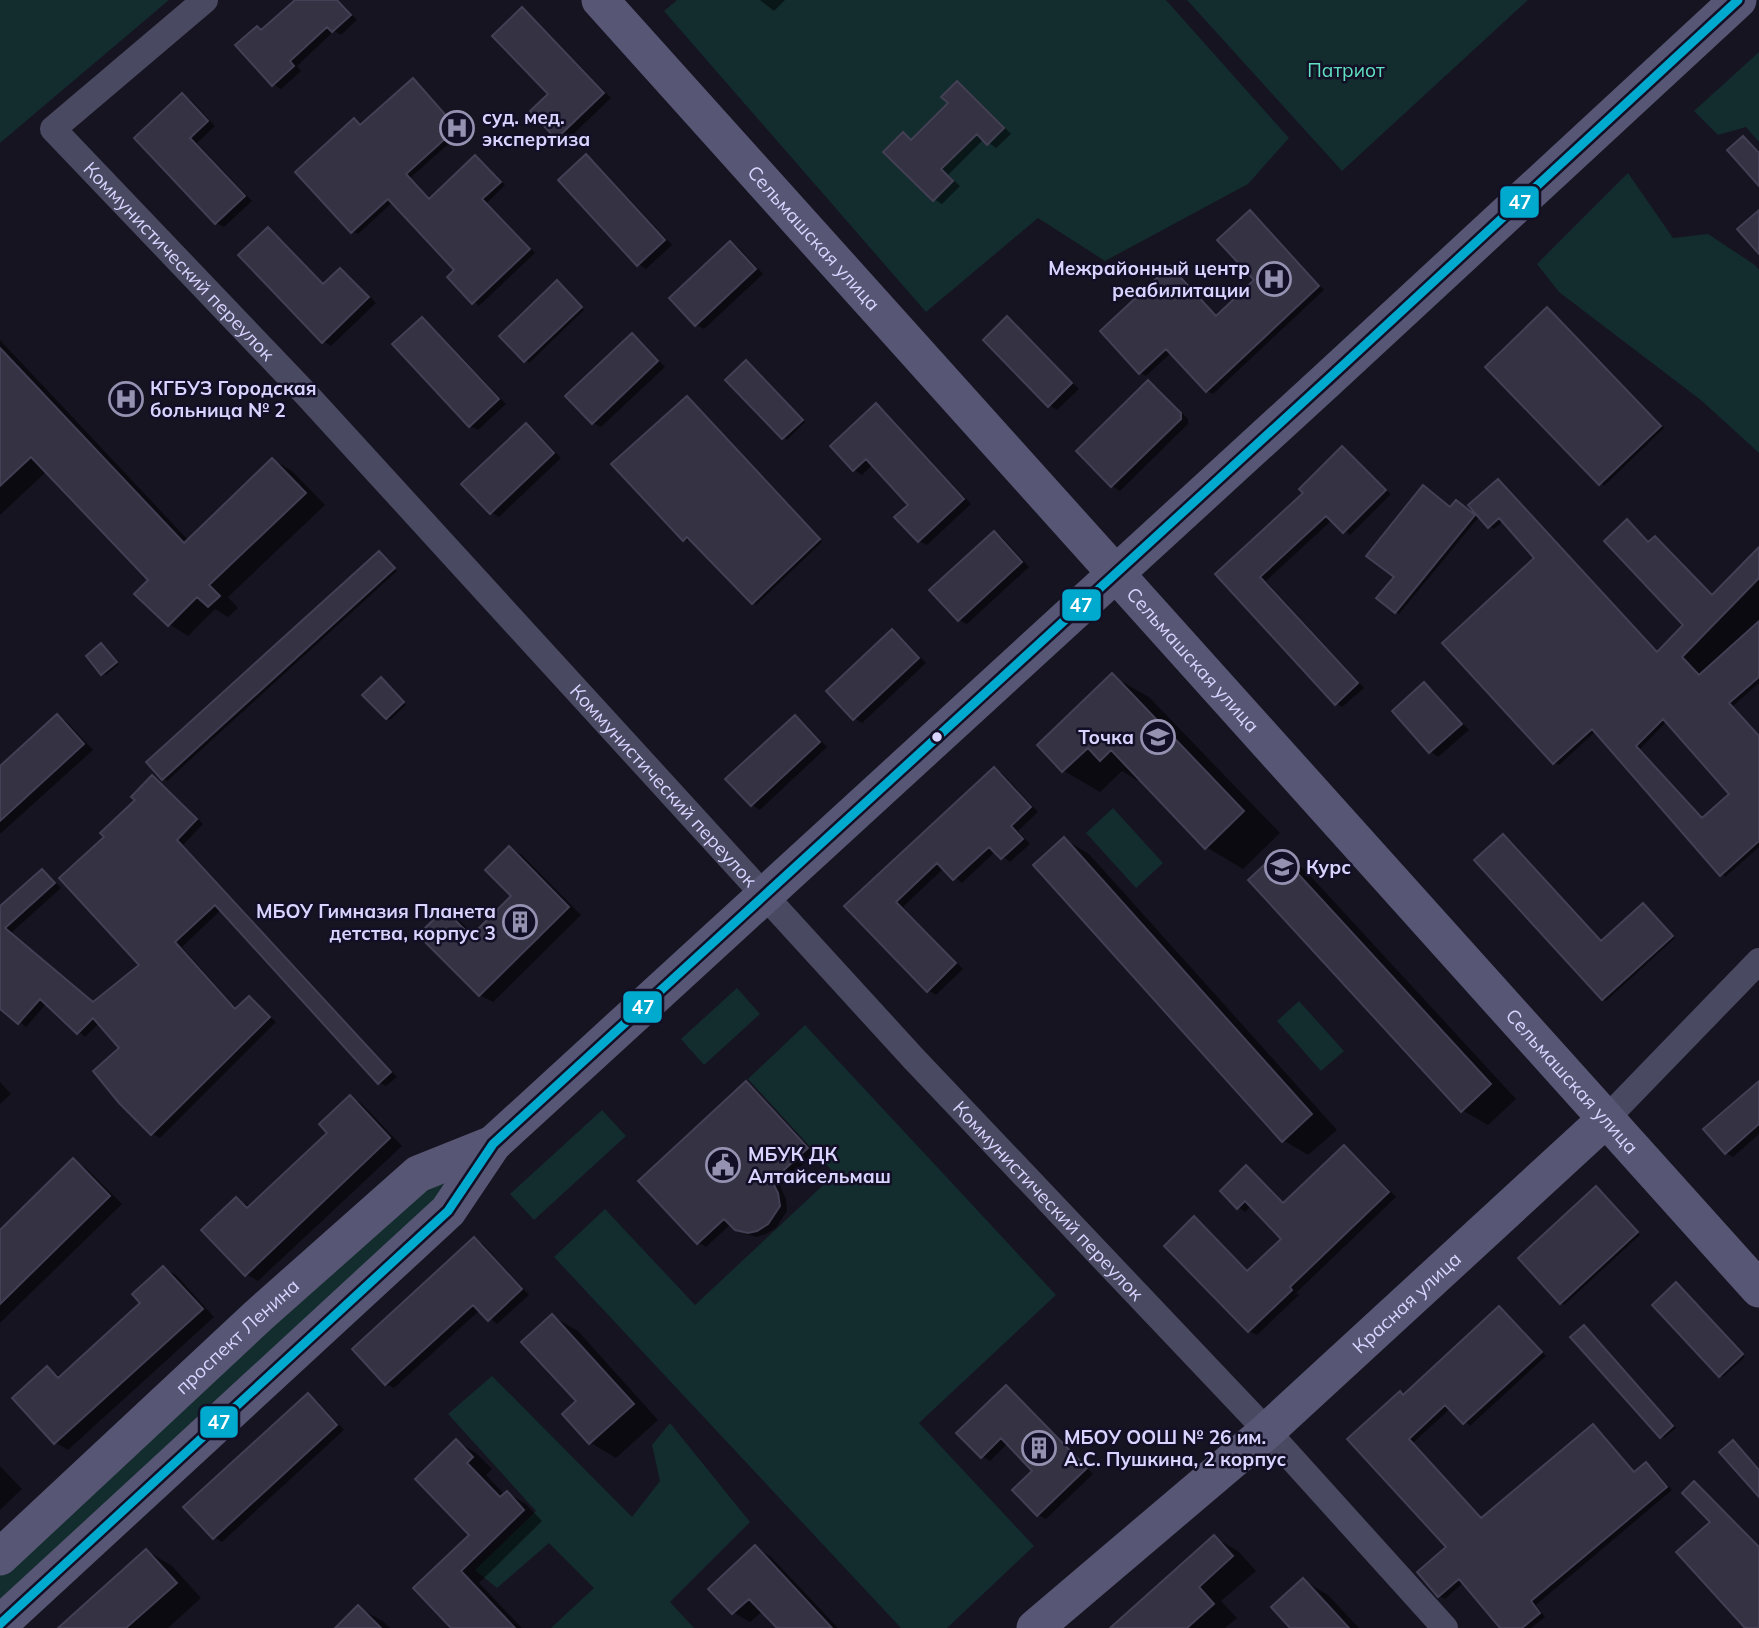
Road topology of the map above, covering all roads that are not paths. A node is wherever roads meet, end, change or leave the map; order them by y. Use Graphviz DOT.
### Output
graph roads {
  1 [pos="205,0"];
  2 [pos="600,0"];
  3 [pos="1738,0"];
  4 [pos="1115,573"];
  5 [pos="765,895"];
  6 [pos="1759,961"];
  7 [pos="1606,1119"];
  8 [pos="493,1144"];
  9 [pos="429,1170"];
  10 [pos="455,1202"];
  11 [pos="1759,1289"];
  12 [pos="1267,1431"];
  13 [pos="0,1557"];
  14 [pos="0,1624"];
  15 [pos="1035,1628"];
  16 [pos="1445,1628"];
  1 -- 5 [label="street, Коммунистический переулок"];
  2 -- 4 [label="main road, Сельмашская улица"];
  3 -- 4 [label="main road, проспект Ленина"];
  4 -- 5 [label="main road, проспект Ленина"];
  4 -- 7 [label="main road, Сельмашская улица"];
  5 -- 8 [label="main road, проспект Ленина"];
  5 -- 12 [label="street, Коммунистический переулок"];
  6 -- 7 [label="street, Красная улица"];
  7 -- 11 [label="main road, Сельмашская улица"];
  7 -- 12 [label="main road, Красная улица"];
  8 -- 9 [label="main road, проспект Ленина"];
  8 -- 10 [label="main road, проспект Ленина"];
  9 -- 10 [label="main road"];
  9 -- 13 [label="main road, проспект Ленина"];
  10 -- 14 [label="main road, проспект Ленина"];
  12 -- 15 [label="main road, Красная улица"];
  12 -- 16 [label="street, Коммунистический переулок"];
}
